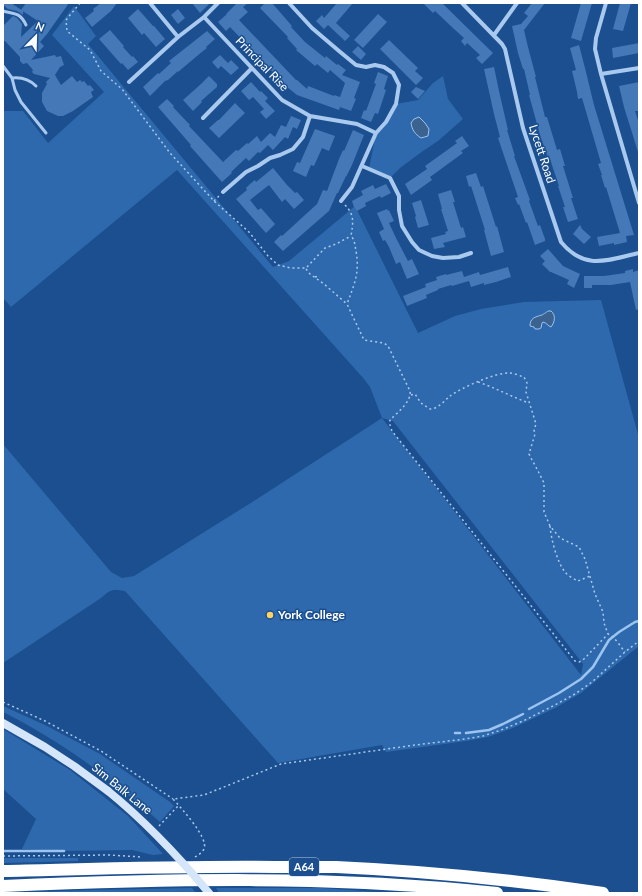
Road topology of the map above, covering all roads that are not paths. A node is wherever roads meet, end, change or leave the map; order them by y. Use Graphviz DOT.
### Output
graph roads {
  1 [pos="150,3"];
  2 [pos="218,3"];
  3 [pos="289,3"];
  4 [pos="462,3"];
  5 [pos="517,3"];
  6 [pos="606,3"];
  7 [pos="3,11"];
  8 [pos="204,17"];
  9 [pos="26,25"];
  10 [pos="494,35"];
  11 [pos="178,36"];
  12 [pos="3,66"];
  13 [pos="252,68"];
  14 [pos="639,68"];
  15 [pos="601,74"];
  16 [pos="12,78"];
  17 [pos="129,82"];
  18 [pos="36,86"];
  19 [pos="310,116"];
  20 [pos="203,118"];
  21 [pos="46,133"];
  22 [pos="376,133"];
  23 [pos="362,166"];
  24 [pos="223,192"];
  25 [pos="341,201"];
  26 [pos="639,203"];
  27 [pos="471,253"];
  28 [pos="639,253"];
  29 [pos="3,724"];
  30 [pos="3,871"];
  31 [pos="3,886"];
  32 [pos="208,893"];
  33 [pos="497,893"];
  34 [pos="603,893"];
  1 -- 11 [label="street"];
  2 -- 8 [label="street"];
  3 -- 22 [label="street"];
  4 -- 10 [label="street, Lycett Road"];
  5 -- 10 [label="street"];
  6 -- 15 [label="street"];
  7 -- 9 [label="lane"];
  8 -- 11 [label="street"];
  8 -- 13 [label="street, Principal Rise"];
  10 -- 28 [label="street, Lycett Road"];
  11 -- 17 [label="street"];
  12 -- 16 [label="lane"];
  13 -- 19 [label="street, Principal Rise"];
  13 -- 20 [label="street"];
  14 -- 15 [label="street"];
  15 -- 26 [label="street"];
  16 -- 18 [label="lane"];
  16 -- 21 [label="lane"];
  19 -- 22 [label="street, Principal Rise"];
  19 -- 24 [label="street"];
  22 -- 23 [label="street"];
  23 -- 25 [label="street"];
  23 -- 27 [label="street"];
  29 -- 32 [label="street, Sim Balk Lane, bridge"];
  30 -- 34 [label="highway, A64"];
  31 -- 33 [label="highway, A64"];
}
